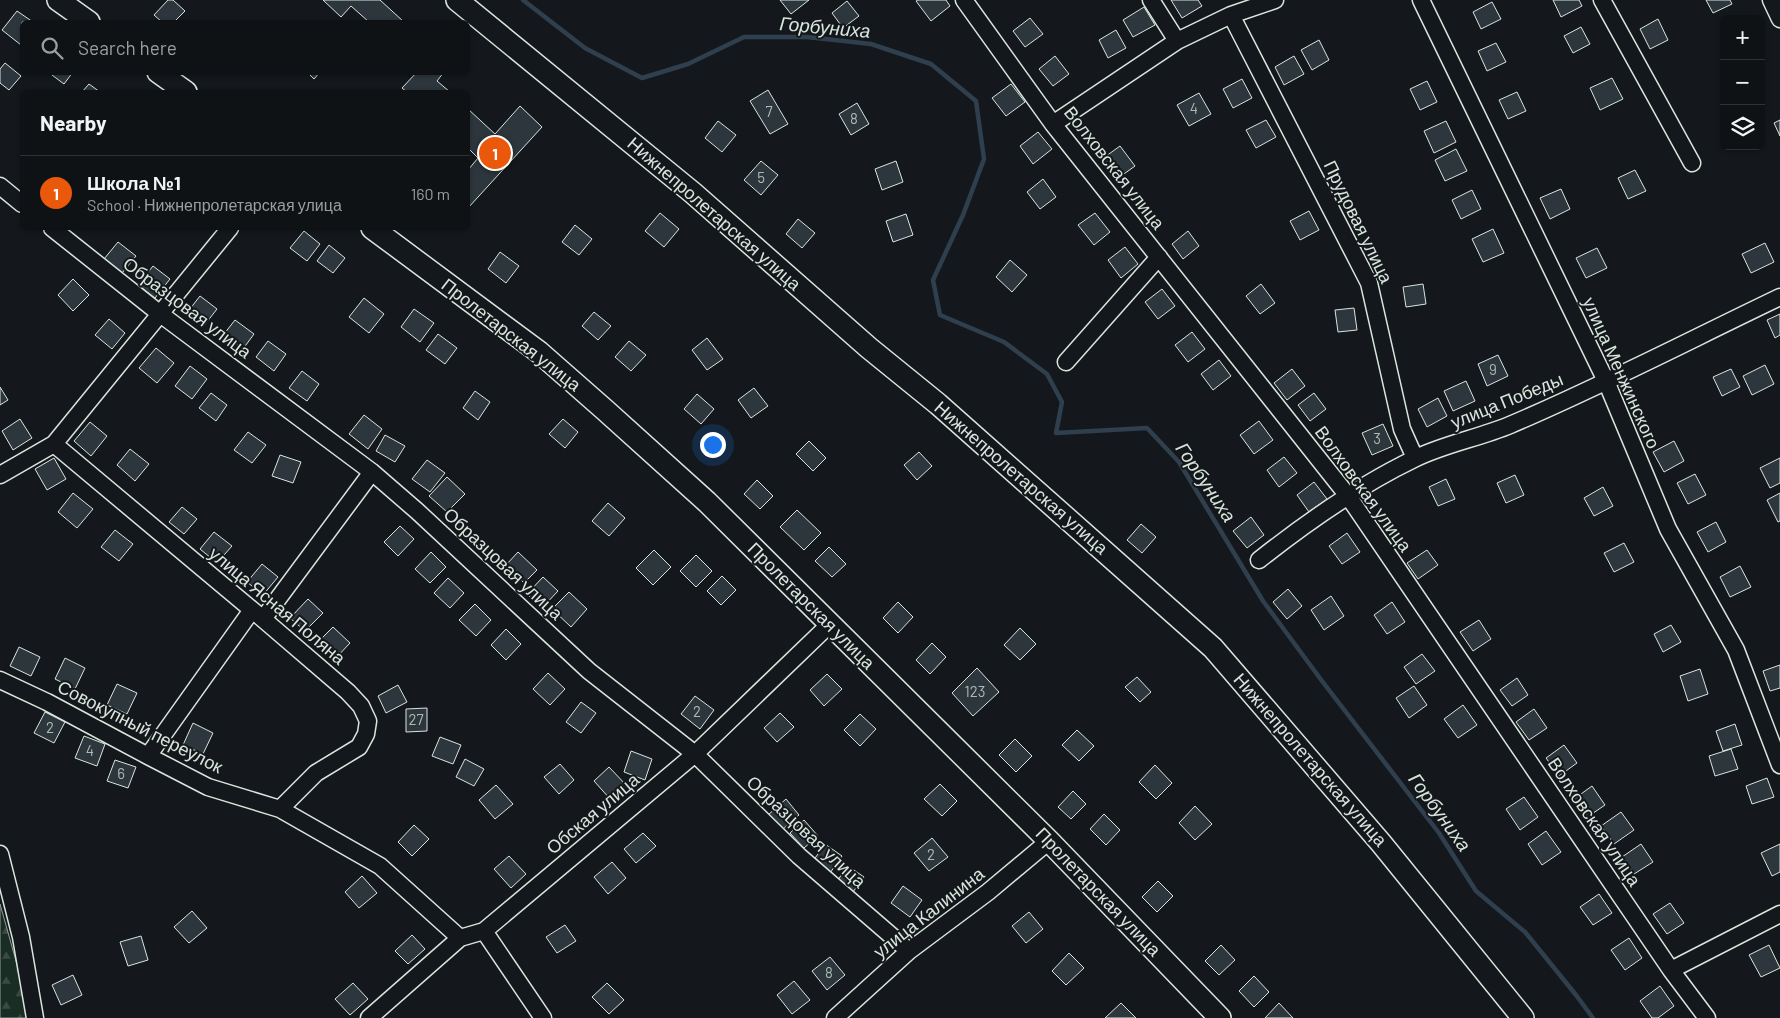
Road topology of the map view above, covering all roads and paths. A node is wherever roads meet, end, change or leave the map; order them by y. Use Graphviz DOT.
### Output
graph roads {
  1 [pos="58,0"];
  2 [pos="457,0"];
  3 [pos="964,0"];
  4 [pos="1151,0"];
  5 [pos="1275,0"];
  6 [pos="1420,0"];
  7 [pos="1602,0"];
  8 [pos="1771,0"];
  9 [pos="1231,16"];
  10 [pos="1780,19"];
  11 [pos="86,20"];
  12 [pos="1176,41"];
  13 [pos="162,75"];
  14 [pos="183,90"];
  15 [pos="1053,124"];
  16 [pos="1692,163"];
  17 [pos="0,186"];
  18 [pos="20,202"];
  19 [pos="55,230"];
  20 [pos="228,230"];
  21 [pos="375,230"];
  22 [pos="1159,258"];
  23 [pos="1780,297"];
  24 [pos="159,313"];
  25 [pos="1066,362"];
  26 [pos="1606,381"];
  27 [pos="54,444"];
  28 [pos="1415,458"];
  29 [pos="372,472"];
  30 [pos="0,475"];
  31 [pos="1348,496"];
  32 [pos="1259,560"];
  33 [pos="258,614"];
  34 [pos="830,624"];
  35 [pos="0,680"];
  36 [pos="695,754"];
  37 [pos="148,756"];
  38 [pos="1780,765"];
  39 [pos="280,809"];
  40 [pos="1049,841"];
  41 [pos="0,854"];
  42 [pos="1780,914"];
  43 [pos="484,931"];
  44 [pos="460,938"];
  45 [pos="908,951"];
  46 [pos="1671,970"];
  47 [pos="35,1018"];
  48 [pos="369,1018"];
  49 [pos="543,1018"];
  50 [pos="835,1018"];
  51 [pos="1220,1018"];
  52 [pos="1522,1018"];
  53 [pos="1706,1018"];
  1 -- 11 [label="main road"];
  2 -- 52 [label="main road, Нижнепролетарская улица"];
  3 -- 15 [label="street, Волховская улица"];
  4 -- 12 [label="street"];
  5 -- 9 [label="street"];
  6 -- 26 [label="street, улица Менжинского"];
  7 -- 16 [label="street"];
  8 -- 10 [label="street"];
  9 -- 12 [label="street"];
  9 -- 28 [label="street, Прудовая улица"];
  12 -- 15 [label="street"];
  13 -- 14 [label="main road"];
  15 -- 22 [label="street, Волховская улица"];
  17 -- 18 [label="street"];
  19 -- 24 [label="street, Образцовая улица"];
  20 -- 24 [label="street"];
  21 -- 34 [label="main road, Пролетарская улица"];
  22 -- 25 [label="street"];
  22 -- 31 [label="street, Волховская улица"];
  23 -- 26 [label="street, улица Победы"];
  24 -- 27 [label="street"];
  24 -- 29 [label="street, Образцовая улица"];
  26 -- 28 [label="street, улица Победы"];
  26 -- 38 [label="street, улица Менжинского"];
  27 -- 30 [label="street"];
  27 -- 33 [label="street, улица Ясная Поляна"];
  28 -- 31 [label="street, улица Победы"];
  29 -- 33 [label="street"];
  29 -- 36 [label="street, Образцовая улица"];
  31 -- 32 [label="street, улица Победы"];
  31 -- 46 [label="street, Волховская улица"];
  33 -- 37 [label="street"];
  33 -- 39 [label="street, улица Ясная Поляна"];
  34 -- 36 [label="street, Обская улица"];
  34 -- 40 [label="main road, Пролетарская улица"];
  35 -- 37 [label="street, Совокупный переулок"];
  36 -- 43 [label="street, Обская улица"];
  36 -- 45 [label="street, Образцовая улица"];
  37 -- 39 [label="street, Совокупный переулок"];
  39 -- 44 [label="street, Совокупный переулок"];
  40 -- 45 [label="street, улица Калинина"];
  40 -- 51 [label="main road, Пролетарская улица"];
  41 -- 47 [label="street"];
  42 -- 46 [label="street"];
  43 -- 44 [label="street, Обская улица"];
  43 -- 49 [label="street"];
  44 -- 48 [label="street, Обская улица"];
  45 -- 50 [label="street, улица Калинина"];
  46 -- 53 [label="street, Волховская улица"];
}
